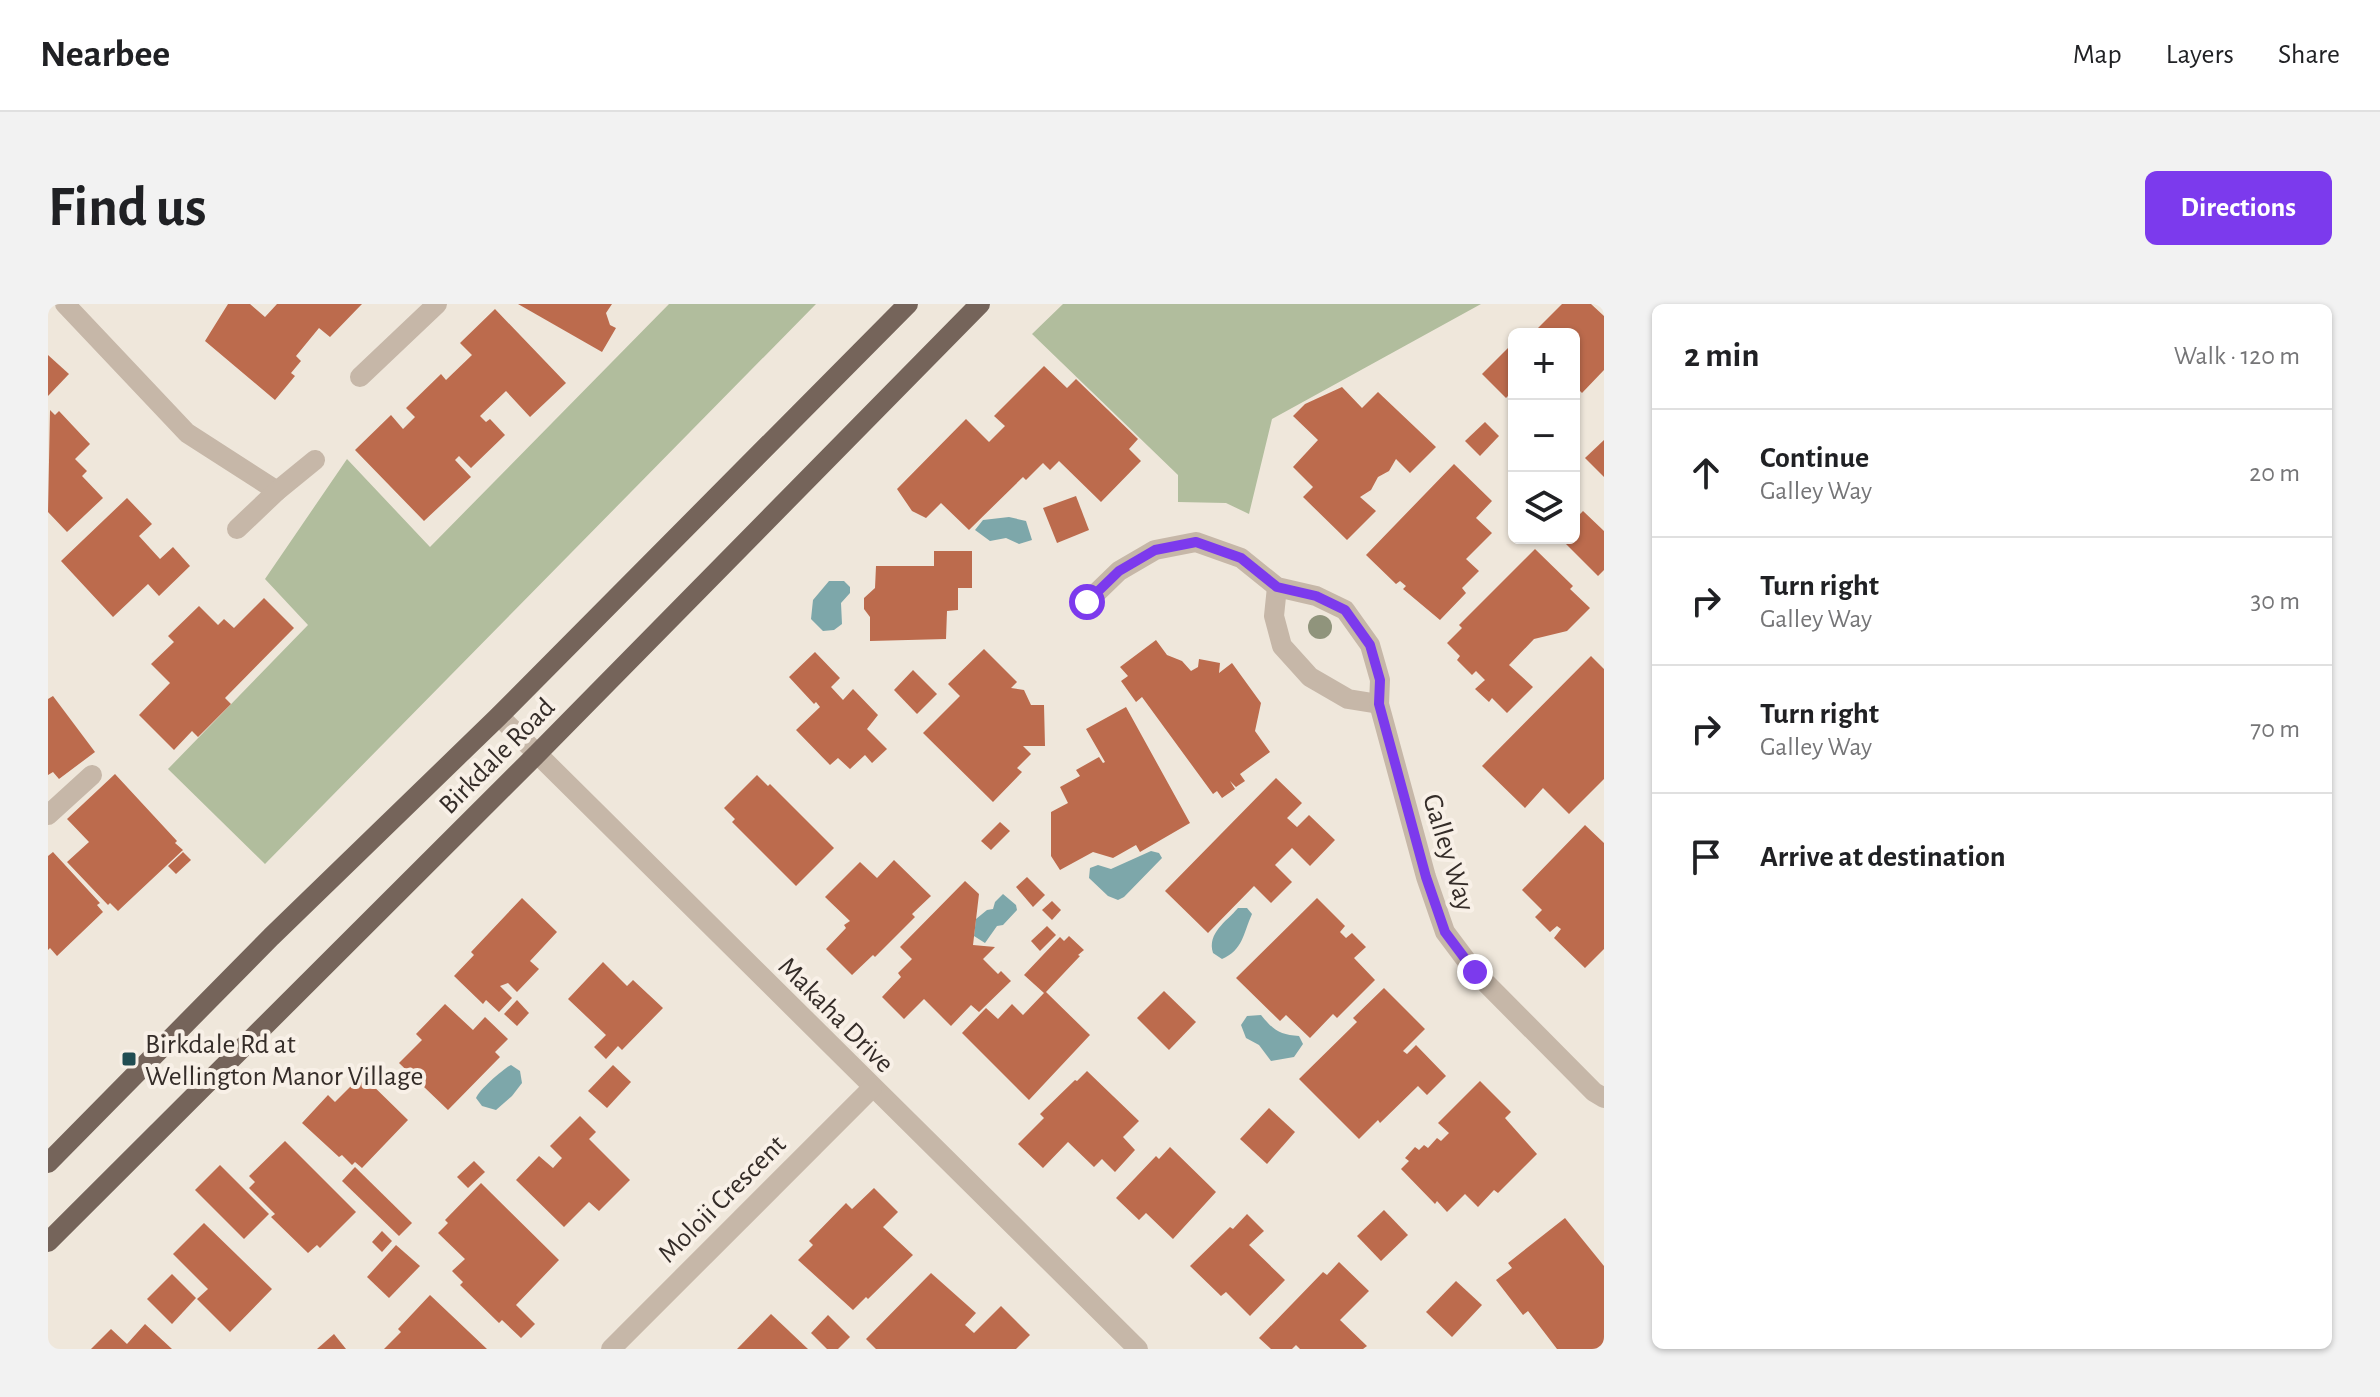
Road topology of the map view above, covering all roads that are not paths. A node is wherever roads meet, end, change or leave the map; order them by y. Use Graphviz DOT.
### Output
graph roads {
  1 [pos="65,304"];
  2 [pos="437,304"];
  3 [pos="908,304"];
  4 [pos="980,304"];
  5 [pos="360,377"];
  6 [pos="315,460"];
  7 [pos="277,491"];
  8 [pos="237,529"];
  9 [pos="1277,587"];
  10 [pos="1087,602"];
  11 [pos="1379,704"];
  12 [pos="499,716"];
  13 [pos="537,754"];
  14 [pos="92,775"];
  15 [pos="48,815"];
  16 [pos="872,1088"];
  17 [pos="1604,1098"];
  18 [pos="48,1163"];
  19 [pos="48,1242"];
  20 [pos="611,1349"];
  21 [pos="1138,1349"];
  1 -- 7 [label="street"];
  2 -- 5 [label="street"];
  3 -- 12 [label="main road, Birkdale Road"];
  4 -- 13 [label="main road, Birkdale Road"];
  6 -- 7 [label="street"];
  7 -- 8 [label="street"];
  9 -- 10 [label="street, Galley Way"];
  9 -- 11 [label="street, Galley Way"];
  9 -- 11 [label="street"];
  11 -- 17 [label="street, Galley Way"];
  12 -- 13 [label="street, Makaha Drive"];
  12 -- 18 [label="main road, Birkdale Road"];
  13 -- 16 [label="street, Makaha Drive"];
  13 -- 19 [label="main road, Birkdale Road"];
  14 -- 15 [label="street"];
  16 -- 20 [label="street, Moloii Crescent"];
  16 -- 21 [label="street, Makaha Drive"];
}
